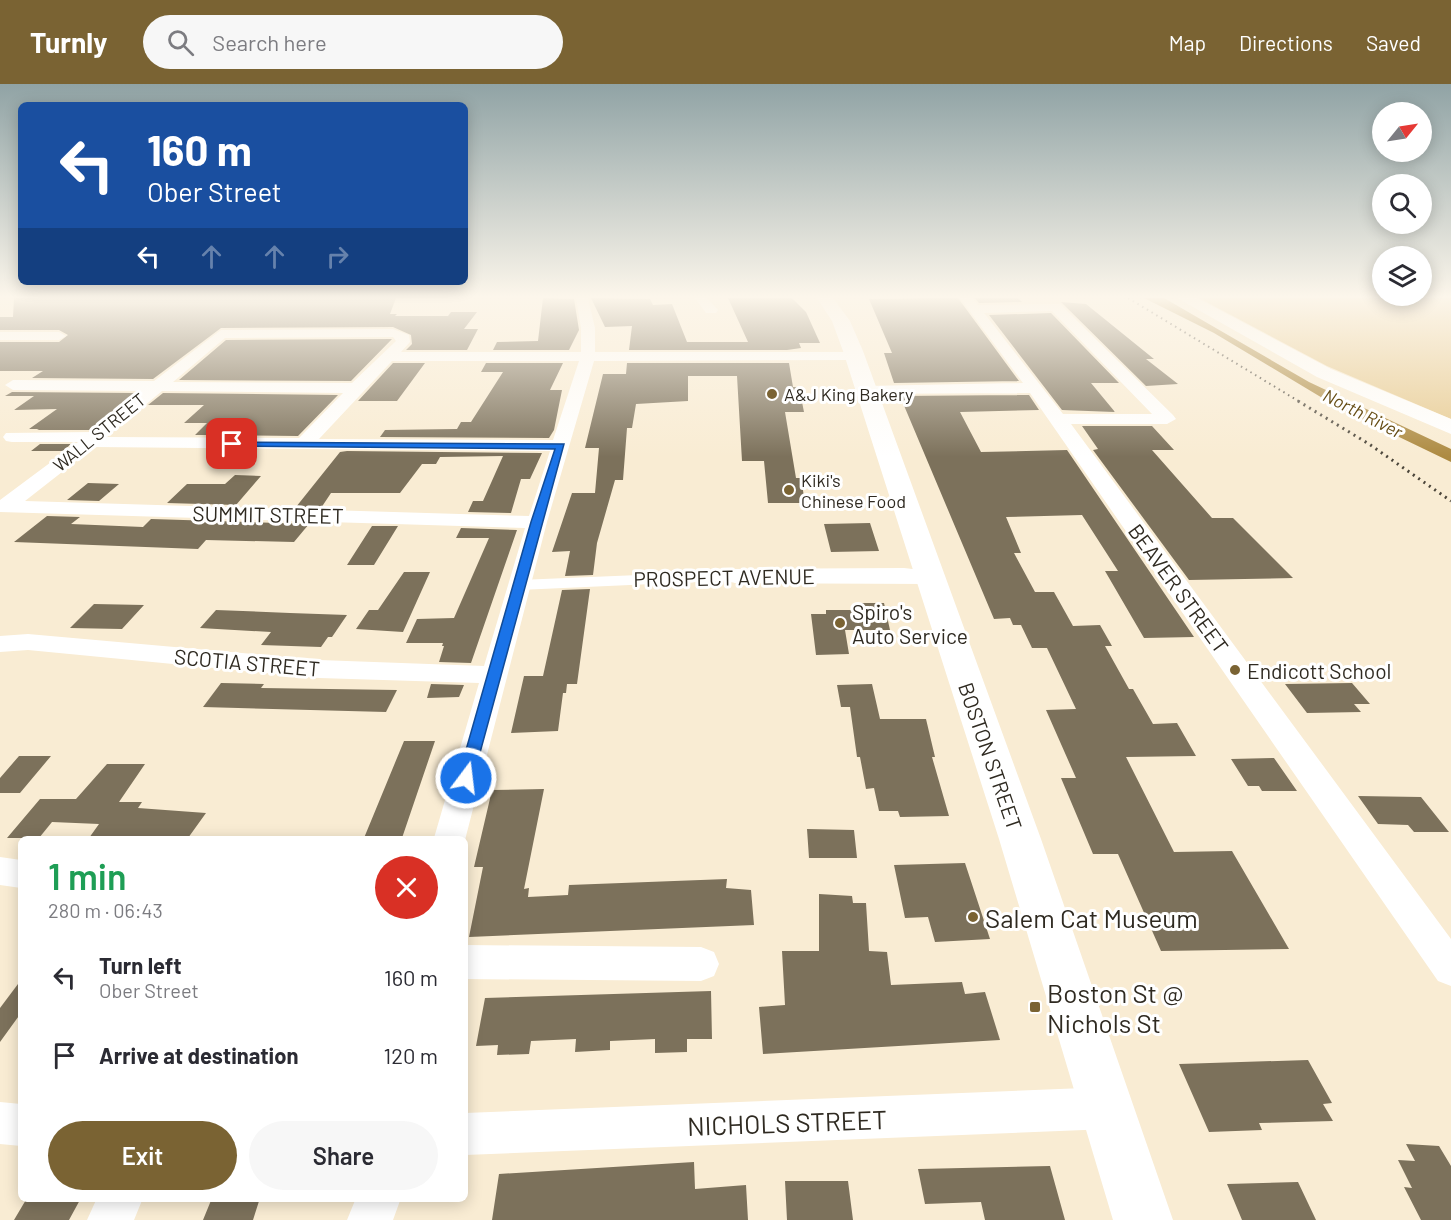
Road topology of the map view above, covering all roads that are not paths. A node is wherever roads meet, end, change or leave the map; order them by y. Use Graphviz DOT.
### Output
graph roads {
  1 [pos="200,351"];
  2 [pos="393,351"];
  3 [pos="588,351"];
  4 [pos="853,351"];
  5 [pos="1008,351"];
  6 [pos="1099,351"];
  7 [pos="1283,351"];
  8 [pos="855,356"];
  9 [pos="387,357"];
  10 [pos="588,357"];
  11 [pos="13,385"];
  12 [pos="157,385"];
  13 [pos="356,388"];
  14 [pos="1036,388"];
  15 [pos="866,391"];
  16 [pos="1058,419"];
  17 [pos="1451,427"];
  18 [pos="12,437"];
  19 [pos="93,440"];
  20 [pos="304,444"];
  21 [pos="561,446"];
  22 [pos="2,506"];
  23 [pos="537,522"];
  24 [pos="735,576"];
  25 [pos="930,577"];
  26 [pos="519,585"];
  27 [pos="0,644"];
  28 [pos="494,675"];
  29 [pos="451,836"];
  30 [pos="0,871"];
  31 [pos="18,874"];
  32 [pos="468,962"];
  33 [pos="701,964"];
  34 [pos="1451,969"];
  35 [pos="1109,1108"];
  36 [pos="0,1124"];
  37 [pos="18,1125"];
  38 [pos="468,1134"];
  39 [pos="119,1202"];
  40 [pos="377,1202"];
  41 [pos="110,1220"];
  42 [pos="370,1220"];
  43 [pos="1143,1220"];
  1 -- 12 [label="street, WALL STREET"];
  2 -- 9 [label="street, WALL STREET"];
  3 -- 10 [label="street"];
  4 -- 8 [label="main road, BOSTON STREET"];
  5 -- 14 [label="street, BEAVER STREET"];
  6 -- 16 [label="street"];
  7 -- 17 [label="main road"];
  8 -- 10 [label="street"];
  8 -- 15 [label="main road, BOSTON STREET"];
  9 -- 10 [label="street"];
  9 -- 13 [label="street"];
  10 -- 21 [label="street"];
  11 -- 12 [label="street"];
  12 -- 13 [label="street"];
  12 -- 19 [label="street, WALL STREET"];
  13 -- 20 [label="street"];
  14 -- 15 [label="street"];
  14 -- 16 [label="street, BEAVER STREET"];
  15 -- 25 [label="main road, BOSTON STREET"];
  16 -- 34 [label="street, BEAVER STREET"];
  18 -- 19 [label="street"];
  19 -- 20 [label="street"];
  19 -- 22 [label="street, WALL STREET"];
  20 -- 21 [label="street"];
  21 -- 23 [label="street"];
  22 -- 23 [label="street, SUMMIT STREET"];
  23 -- 26 [label="street"];
  24 -- 25 [label="street, PROSPECT AVENUE"];
  24 -- 26 [label="street, PROSPECT AVENUE"];
  25 -- 35 [label="main road, BOSTON STREET"];
  26 -- 28 [label="street"];
  27 -- 28 [label="street, SCOTIA STREET"];
  28 -- 29 [label="street"];
  30 -- 31 [label="street"];
  32 -- 33 [label="street"];
  35 -- 38 [label="street, NICHOLS STREET"];
  35 -- 43 [label="main road, BOSTON STREET"];
  36 -- 37 [label="street"];
  39 -- 41 [label="street"];
  40 -- 42 [label="street"];
}
